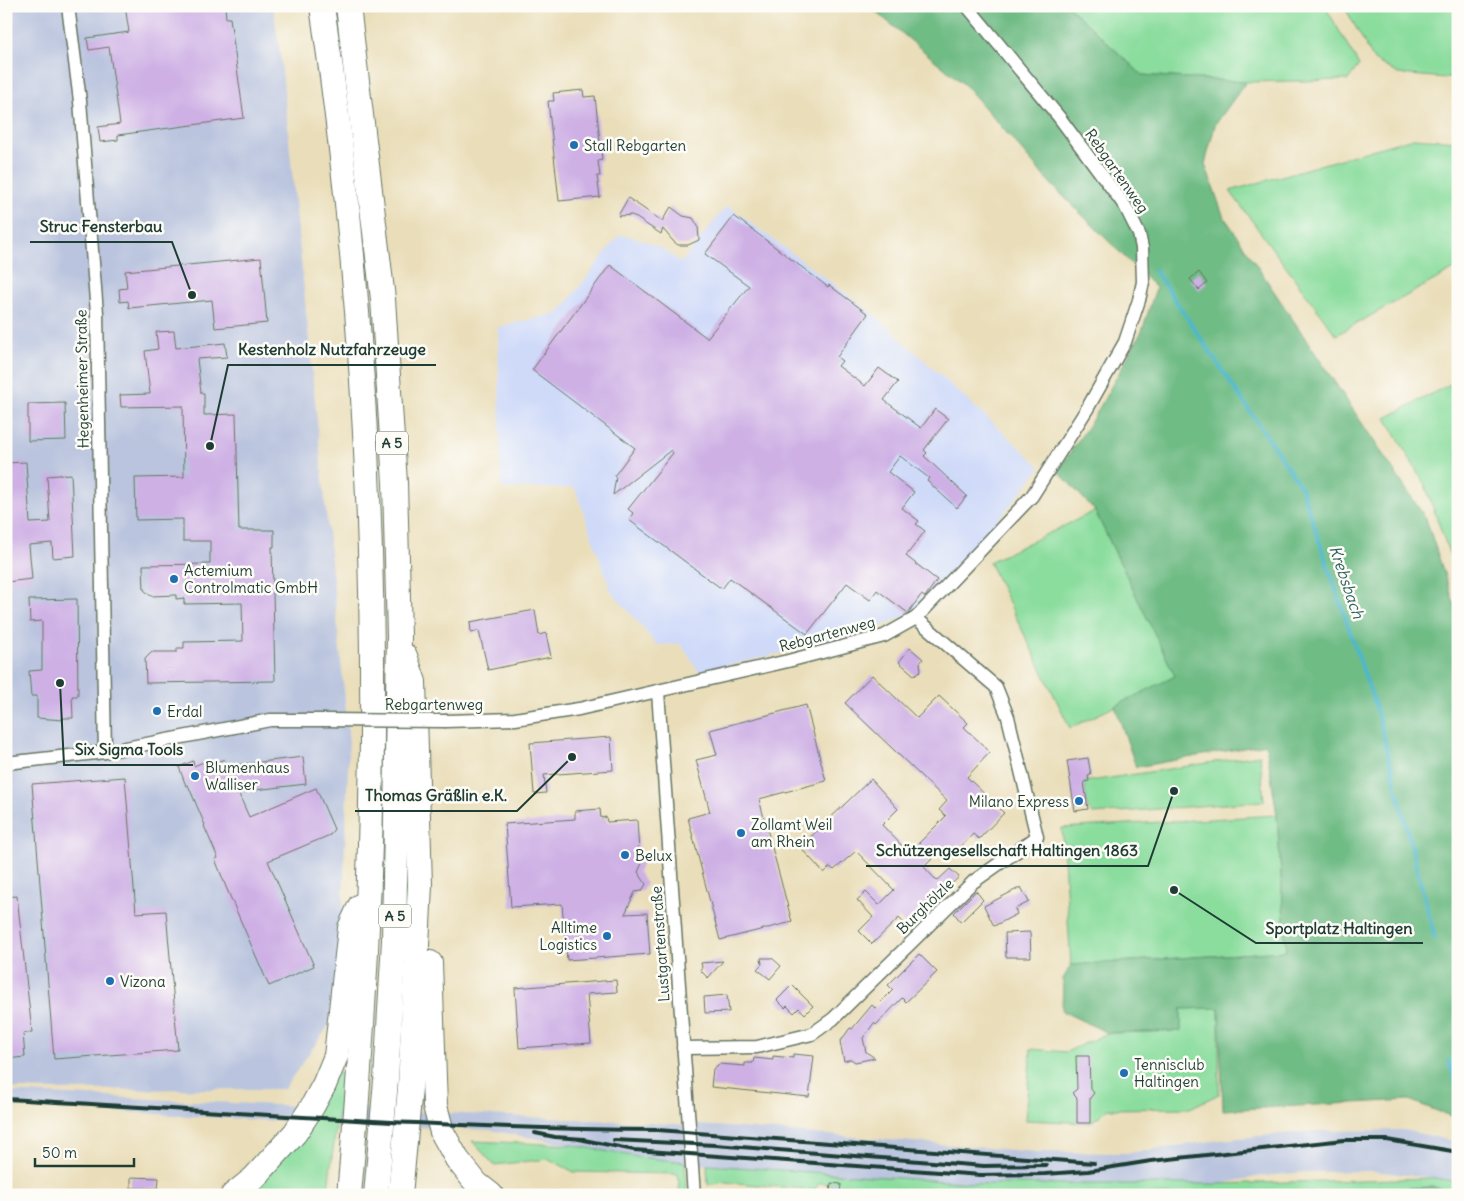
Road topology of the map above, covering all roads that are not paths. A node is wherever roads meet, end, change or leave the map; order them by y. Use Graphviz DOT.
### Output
graph roads {
  1 [pos="68,6"];
  2 [pos="322,6"];
  3 [pos="348,6"];
  4 [pos="967,6"];
  5 [pos="916,618"];
  6 [pos="398,636"];
  7 [pos="658,692"];
  8 [pos="105,752"];
  9 [pos="6,763"];
  10 [pos="420,885"];
  11 [pos="368,888"];
  12 [pos="683,1048"];
  13 [pos="232,1195"];
  14 [pos="349,1195"];
  15 [pos="376,1195"];
  16 [pos="400,1195"];
  17 [pos="492,1195"];
  18 [pos="694,1195"];
  1 -- 8 [label="street, Hegenheimer Straße"];
  2 -- 11 [label="highway, A 5"];
  3 -- 6 [label="highway, A 5"];
  4 -- 5 [label="street, Rebgartenweg"];
  5 -- 7 [label="street, Rebgartenweg"];
  5 -- 12 [label="street, Burghölzle"];
  6 -- 10 [label="highway"];
  6 -- 15 [label="highway, A 5"];
  7 -- 8 [label="street, Rebgartenweg, bridge"];
  7 -- 12 [label="street, Lustgartenstraße"];
  8 -- 9 [label="street, Rebgartenweg"];
  10 -- 16 [label="highway"];
  10 -- 17 [label="highway"];
  11 -- 13 [label="highway"];
  11 -- 14 [label="highway, A 5"];
  12 -- 18 [label="street, Lustgartenstraße"];
}
